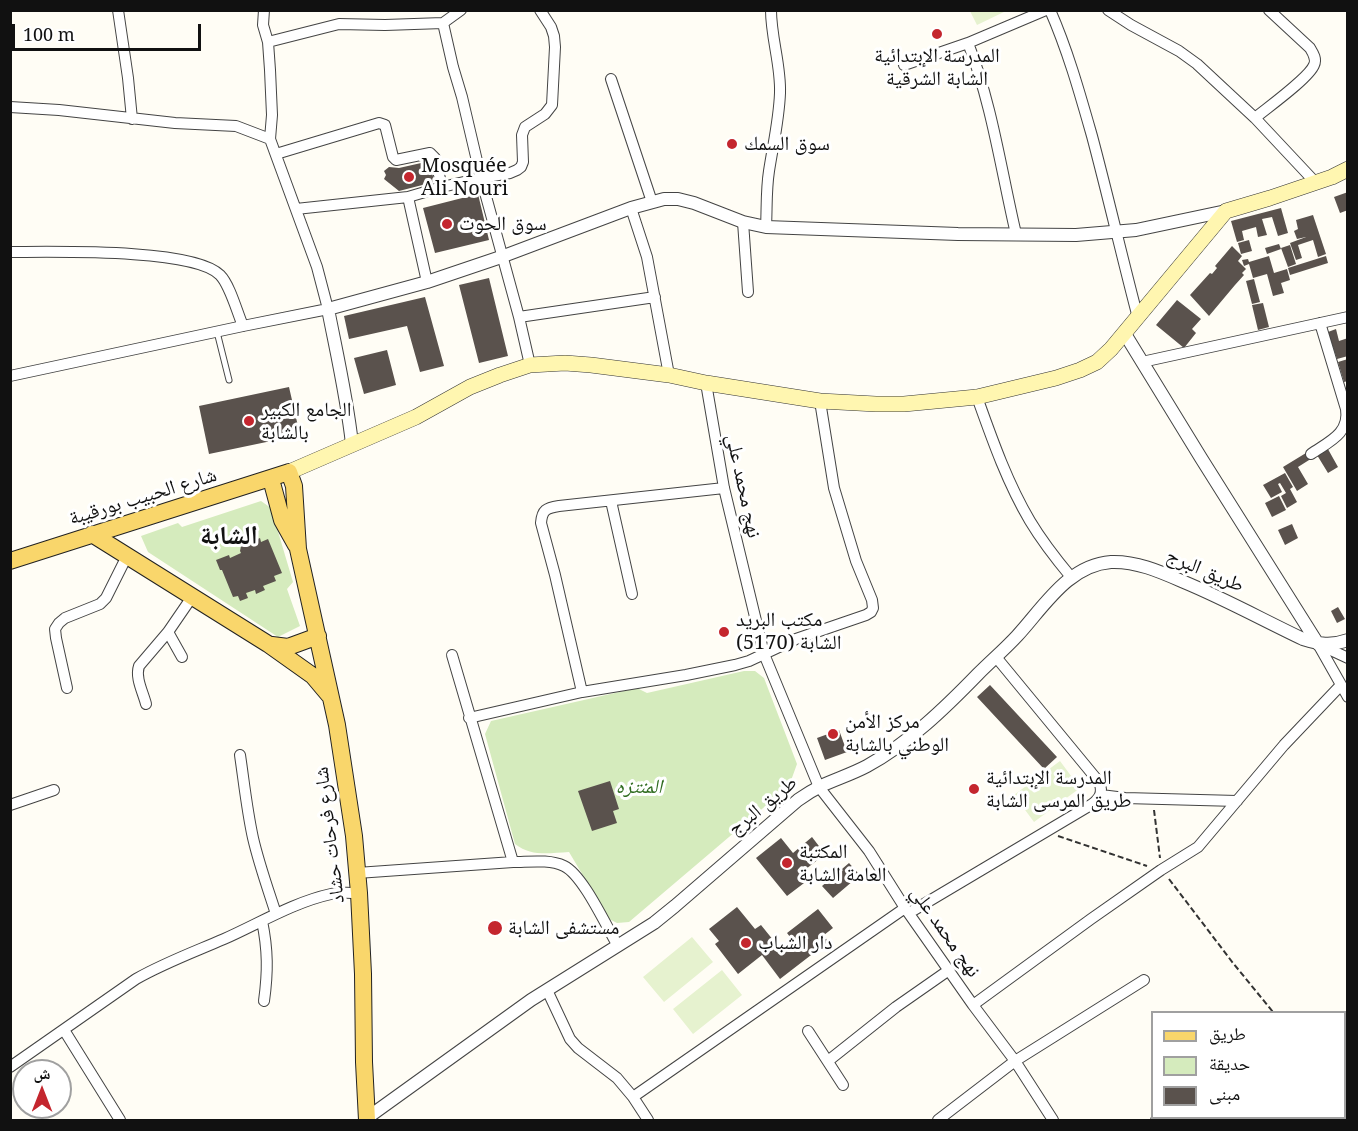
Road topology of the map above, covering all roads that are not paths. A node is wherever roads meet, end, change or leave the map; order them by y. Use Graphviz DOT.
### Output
graph roads {
  1 [pos="118,10"];
  2 [pos="264,10"];
  3 [pos="461,10"];
  4 [pos="540,10"];
  5 [pos="771,10"];
  6 [pos="1048,10"];
  7 [pos="1108,10"];
  8 [pos="1269,10"];
  9 [pos="443,23"];
  10 [pos="268,42"];
  11 [pos="968,43"];
  12 [pos="904,65"];
  13 [pos="610,79"];
  14 [pos="10,107"];
  15 [pos="1255,118"];
  16 [pos="132,119"];
  17 [pos="270,139"];
  18 [pos="276,154"];
  19 [pos="1347,169"];
  20 [pos="481,178"];
  21 [pos="1315,182"];
  22 [pos="442,188"];
  23 [pos="408,197"];
  24 [pos="652,201"];
  25 [pos="631,208"];
  26 [pos="296,209"];
  27 [pos="1226,211"];
  28 [pos="743,222"];
  29 [pos="766,227"];
  30 [pos="1116,233"];
  31 [pos="1016,234"];
  32 [pos="10,252"];
  33 [pos="501,257"];
  34 [pos="427,282"];
  35 [pos="748,292"];
  36 [pos="655,297"];
  37 [pos="328,309"];
  38 [pos="519,317"];
  39 [pos="1347,317"];
  40 [pos="1138,318"];
  41 [pos="1320,323"];
  42 [pos="243,326"];
  43 [pos="217,332"];
  44 [pos="1125,334"];
  45 [pos="1142,362"];
  46 [pos="530,365"];
  47 [pos="669,375"];
  48 [pos="10,376"];
  49 [pos="229,380"];
  50 [pos="706,382"];
  51 [pos="977,397"];
  52 [pos="820,401"];
  53 [pos="352,444"];
  54 [pos="1311,454"];
  55 [pos="289,472"];
  56 [pos="271,479"];
  57 [pos="724,488"];
  58 [pos="611,501"];
  59 [pos="126,524"];
  60 [pos="92,534"];
  61 [pos="298,549"];
  62 [pos="125,555"];
  63 [pos="10,561"];
  64 [pos="1071,577"];
  65 [pos="632,594"];
  66 [pos="192,597"];
  67 [pos="168,632"];
  68 [pos="318,636"];
  69 [pos="1347,640"];
  70 [pos="268,644"];
  71 [pos="1318,644"];
  72 [pos="764,654"];
  73 [pos="452,655"];
  74 [pos="182,657"];
  75 [pos="996,657"];
  76 [pos="1347,658"];
  77 [pos="1341,685"];
  78 [pos="67,688"];
  79 [pos="582,692"];
  80 [pos="1347,697"];
  81 [pos="331,698"];
  82 [pos="146,704"];
  83 [pos="470,718"];
  84 [pos="240,754"];
  85 [pos="819,787"];
  86 [pos="54,790"];
  87 [pos="1101,795"];
  88 [pos="1237,801"];
  89 [pos="10,805"];
  90 [pos="513,862"];
  91 [pos="357,873"];
  92 [pos="359,893"];
  93 [pos="907,911"];
  94 [pos="276,914"];
  95 [pos="262,921"];
  96 [pos="618,946"];
  97 [pos="949,970"];
  98 [pos="1144,980"];
  99 [pos="547,990"];
  100 [pos="264,1001"];
  101 [pos="973,1005"];
  102 [pos="64,1030"];
  103 [pos="808,1031"];
  104 [pos="828,1061"];
  105 [pos="1015,1061"];
  106 [pos="10,1067"];
  107 [pos="843,1085"];
  108 [pos="633,1097"];
  109 [pos="367,1119"];
  110 [pos="120,1120"];
  111 [pos="648,1120"];
  112 [pos="938,1120"];
  113 [pos="1053,1120"];
  1 -- 16 [label="street"];
  2 -- 10 [label="street"];
  3 -- 9 [label="street"];
  4 -- 20 [label="street"];
  5 -- 29 [label="street"];
  6 -- 11 [label="street"];
  6 -- 30 [label="street"];
  7 -- 15 [label="street"];
  8 -- 15 [label="street"];
  9 -- 10 [label="street"];
  9 -- 20 [label="street"];
  10 -- 17 [label="street"];
  11 -- 12 [label="street"];
  11 -- 31 [label="street"];
  13 -- 24 [label="street"];
  14 -- 16 [label="street"];
  15 -- 21 [label="street"];
  16 -- 17 [label="street"];
  17 -- 18 [label="street"];
  18 -- 22 [label="street"];
  18 -- 26 [label="street"];
  19 -- 21 [label="main road"];
  20 -- 22 [label="street"];
  20 -- 33 [label="street"];
  21 -- 27 [label="main road"];
  22 -- 23 [label="street"];
  23 -- 26 [label="street"];
  23 -- 34 [label="street"];
  24 -- 25 [label="street"];
  24 -- 28 [label="street"];
  25 -- 33 [label="street"];
  25 -- 36 [label="street"];
  26 -- 37 [label="street"];
  27 -- 30 [label="street"];
  27 -- 40 [label="main road"];
  28 -- 29 [label="street"];
  28 -- 35 [label="street"];
  29 -- 31 [label="street"];
  30 -- 31 [label="street"];
  30 -- 40 [label="street"];
  32 -- 42 [label="street"];
  33 -- 34 [label="street"];
  33 -- 38 [label="street"];
  34 -- 37 [label="street"];
  36 -- 38 [label="street"];
  36 -- 47 [label="street"];
  37 -- 42 [label="street"];
  37 -- 53 [label="street"];
  38 -- 46 [label="street"];
  39 -- 41 [label="street"];
  40 -- 44 [label="main road"];
  41 -- 45 [label="street"];
  41 -- 54 [label="street"];
  42 -- 43 [label="street"];
  43 -- 48 [label="street"];
  43 -- 49 [label="lane"];
  44 -- 45 [label="street"];
  44 -- 51 [label="main road"];
  45 -- 71 [label="street"];
  46 -- 47 [label="main road"];
  46 -- 53 [label="main road"];
  47 -- 50 [label="main road"];
  50 -- 52 [label="main road"];
  50 -- 57 [label="street, نهج محمد علي"];
  51 -- 52 [label="main road"];
  51 -- 64 [label="street"];
  52 -- 72 [label="street"];
  53 -- 55 [label="main road"];
  55 -- 56 [label="main road, شارع الحبيب بورقيبة"];
  55 -- 61 [label="main road, شارع فرحات حشاد"];
  56 -- 59 [label="main road, شارع الحبيب بورقيبة"];
  56 -- 61 [label="main road, شارع فرحات حشاد"];
  57 -- 58 [label="street"];
  57 -- 72 [label="street, نهج محمد علي"];
  58 -- 65 [label="street"];
  58 -- 79 [label="street"];
  59 -- 60 [label="main road, شارع الحبيب بورقيبة"];
  59 -- 62 [label="main road"];
  60 -- 62 [label="main road"];
  60 -- 63 [label="main road, شارع الحبيب بورقيبة"];
  61 -- 68 [label="main road, شارع فرحات حشاد"];
  62 -- 66 [label="main road"];
  62 -- 78 [label="street"];
  64 -- 71 [label="street, طريق البرج"];
  64 -- 75 [label="street, طريق البرج"];
  66 -- 67 [label="street"];
  66 -- 70 [label="main road"];
  67 -- 74 [label="street"];
  67 -- 82 [label="street"];
  68 -- 70 [label="main road"];
  68 -- 81 [label="main road, شارع فرحات حشاد"];
  69 -- 71 [label="street"];
  70 -- 81 [label="main road"];
  71 -- 76 [label="street"];
  71 -- 77 [label="street"];
  72 -- 79 [label="street"];
  72 -- 85 [label="street, نهج محمد علي"];
  73 -- 83 [label="street"];
  75 -- 85 [label="street, طريق البرج"];
  75 -- 87 [label="street"];
  77 -- 80 [label="street"];
  77 -- 88 [label="street"];
  79 -- 83 [label="street"];
  81 -- 91 [label="main road, شارع فرحات حشاد"];
  83 -- 90 [label="street"];
  84 -- 94 [label="street"];
  85 -- 93 [label="street, نهج محمد علي"];
  85 -- 96 [label="street, طريق البرج"];
  86 -- 89 [label="street"];
  87 -- 88 [label="street"];
  87 -- 93 [label="street"];
  88 -- 101 [label="street"];
  90 -- 91 [label="street"];
  90 -- 96 [label="street"];
  91 -- 92 [label="main road, شارع فرحات حشاد"];
  92 -- 94 [label="street"];
  92 -- 109 [label="main road, شارع فرحات حشاد"];
  93 -- 97 [label="street, نهج محمد علي"];
  93 -- 108 [label="street"];
  94 -- 95 [label="street"];
  95 -- 100 [label="street"];
  95 -- 102 [label="street"];
  96 -- 99 [label="street, طريق البرج"];
  97 -- 101 [label="street, نهج محمد علي"];
  97 -- 104 [label="street"];
  98 -- 105 [label="street"];
  99 -- 108 [label="street"];
  99 -- 109 [label="street, طريق البرج"];
  101 -- 105 [label="street, نهج محمد علي"];
  102 -- 106 [label="street"];
  102 -- 110 [label="street"];
  103 -- 104 [label="street"];
  104 -- 107 [label="street"];
  105 -- 112 [label="street"];
  105 -- 113 [label="street, نهج محمد علي"];
  108 -- 111 [label="street"];
}
